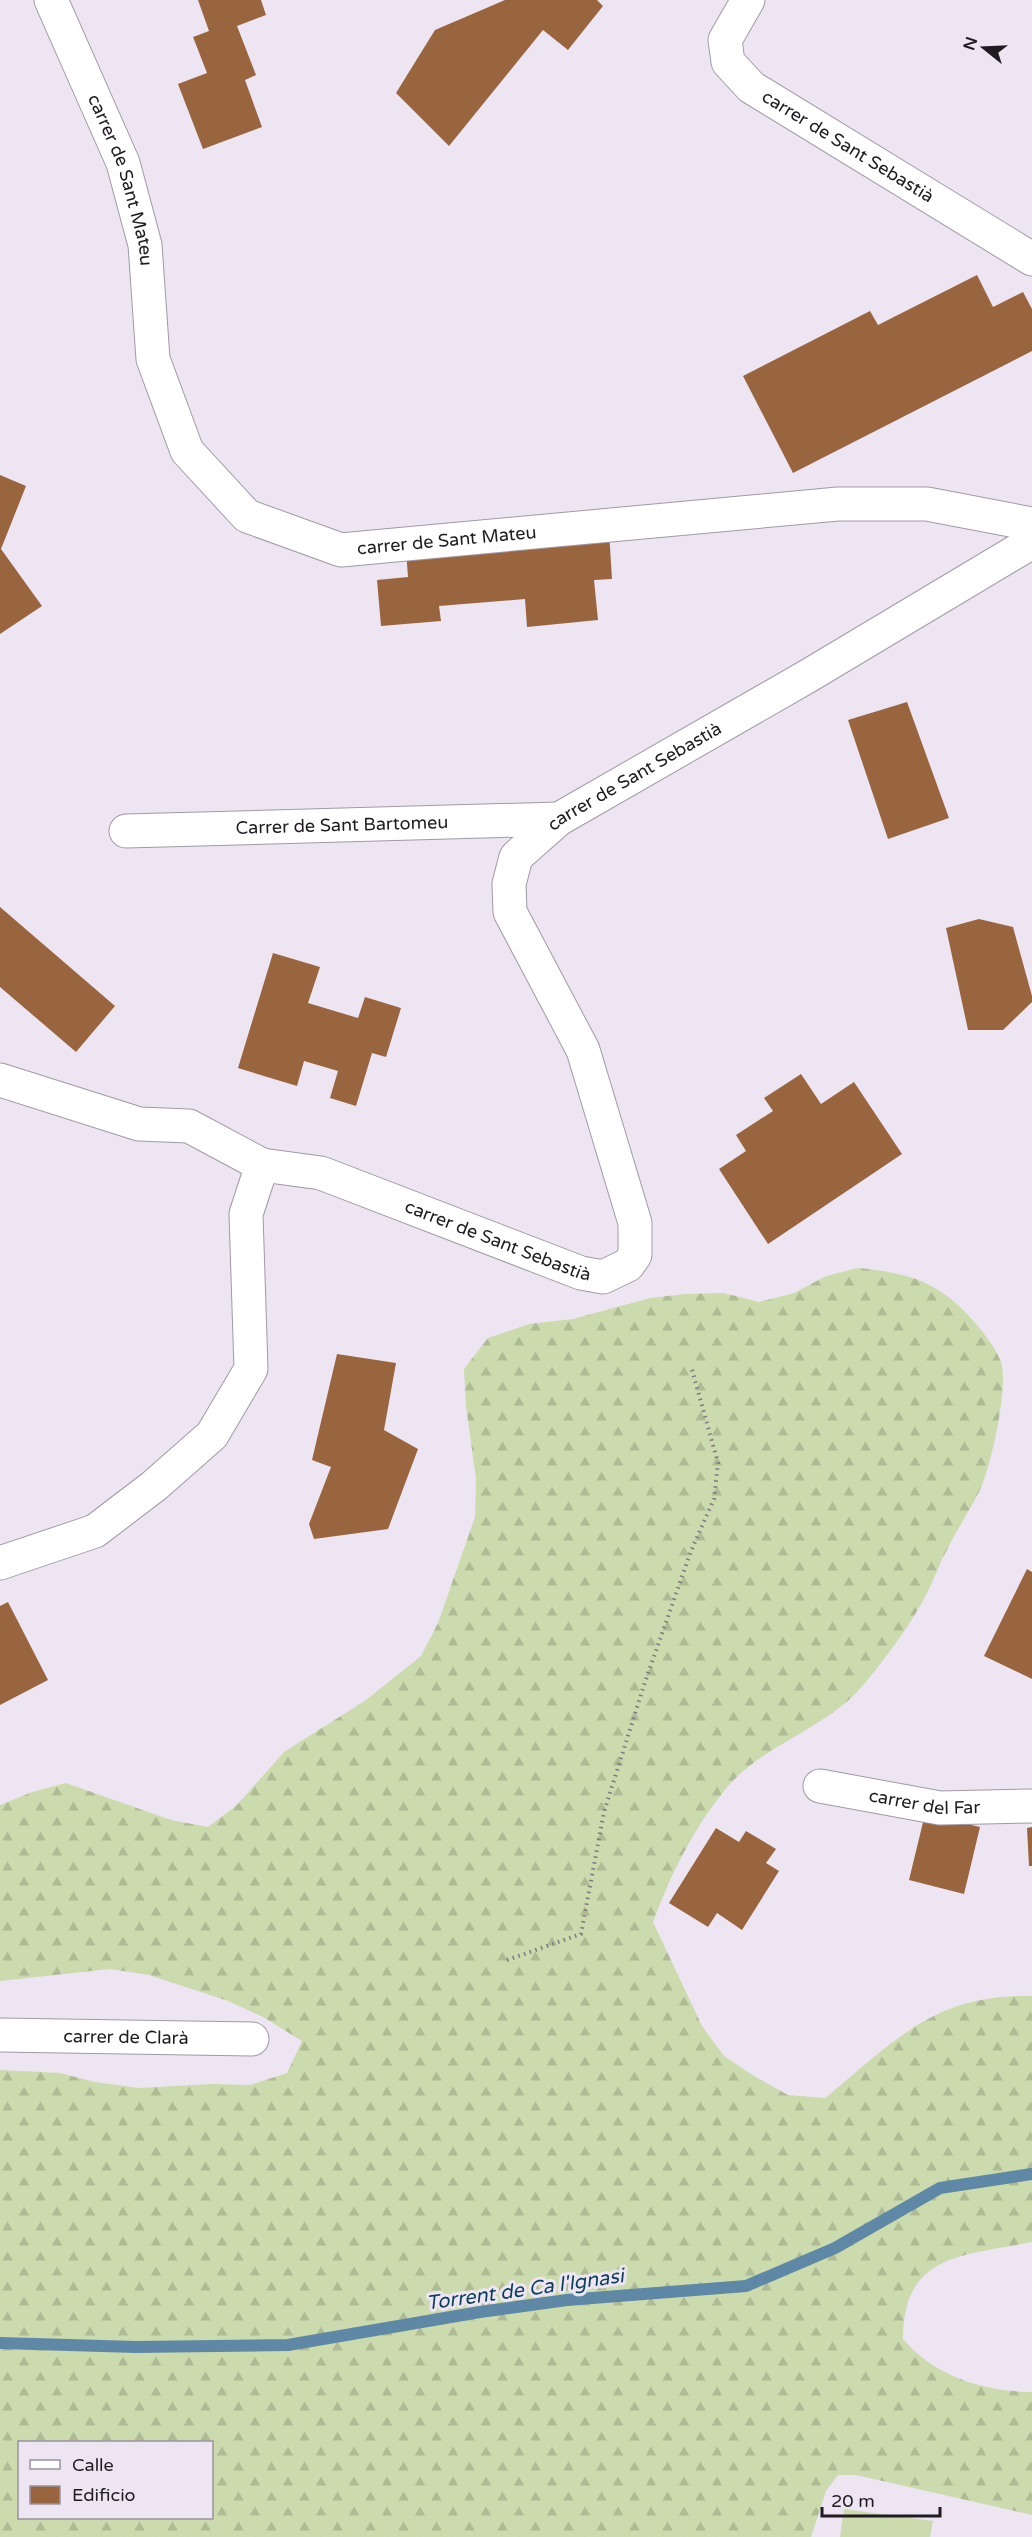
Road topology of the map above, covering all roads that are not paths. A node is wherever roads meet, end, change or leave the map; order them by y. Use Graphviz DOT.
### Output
graph roads {
  1 [pos="51,0"];
  2 [pos="748,0"];
  3 [pos="1032,260"];
  4 [pos="1032,524"];
  5 [pos="1032,542"];
  6 [pos="558,819"];
  7 [pos="126,831"];
  8 [pos="0,1080"];
  9 [pos="262,1165"];
  10 [pos="0,1563"];
  11 [pos="820,1786"];
  12 [pos="1032,1806"];
  13 [pos="0,2035"];
  14 [pos="252,2039"];
  1 -- 4 [label="street, carrer de Sant Mateu"];
  2 -- 3 [label="street, carrer de Sant Sebastià"];
  5 -- 6 [label="street, carrer de Sant Sebastià"];
  6 -- 7 [label="street, Carrer de Sant Bartomeu"];
  6 -- 9 [label="street, carrer de Sant Sebastià"];
  8 -- 9 [label="street"];
  9 -- 10 [label="street"];
  11 -- 12 [label="street, carrer del Far"];
  13 -- 14 [label="street, carrer de Clarà"];
}
